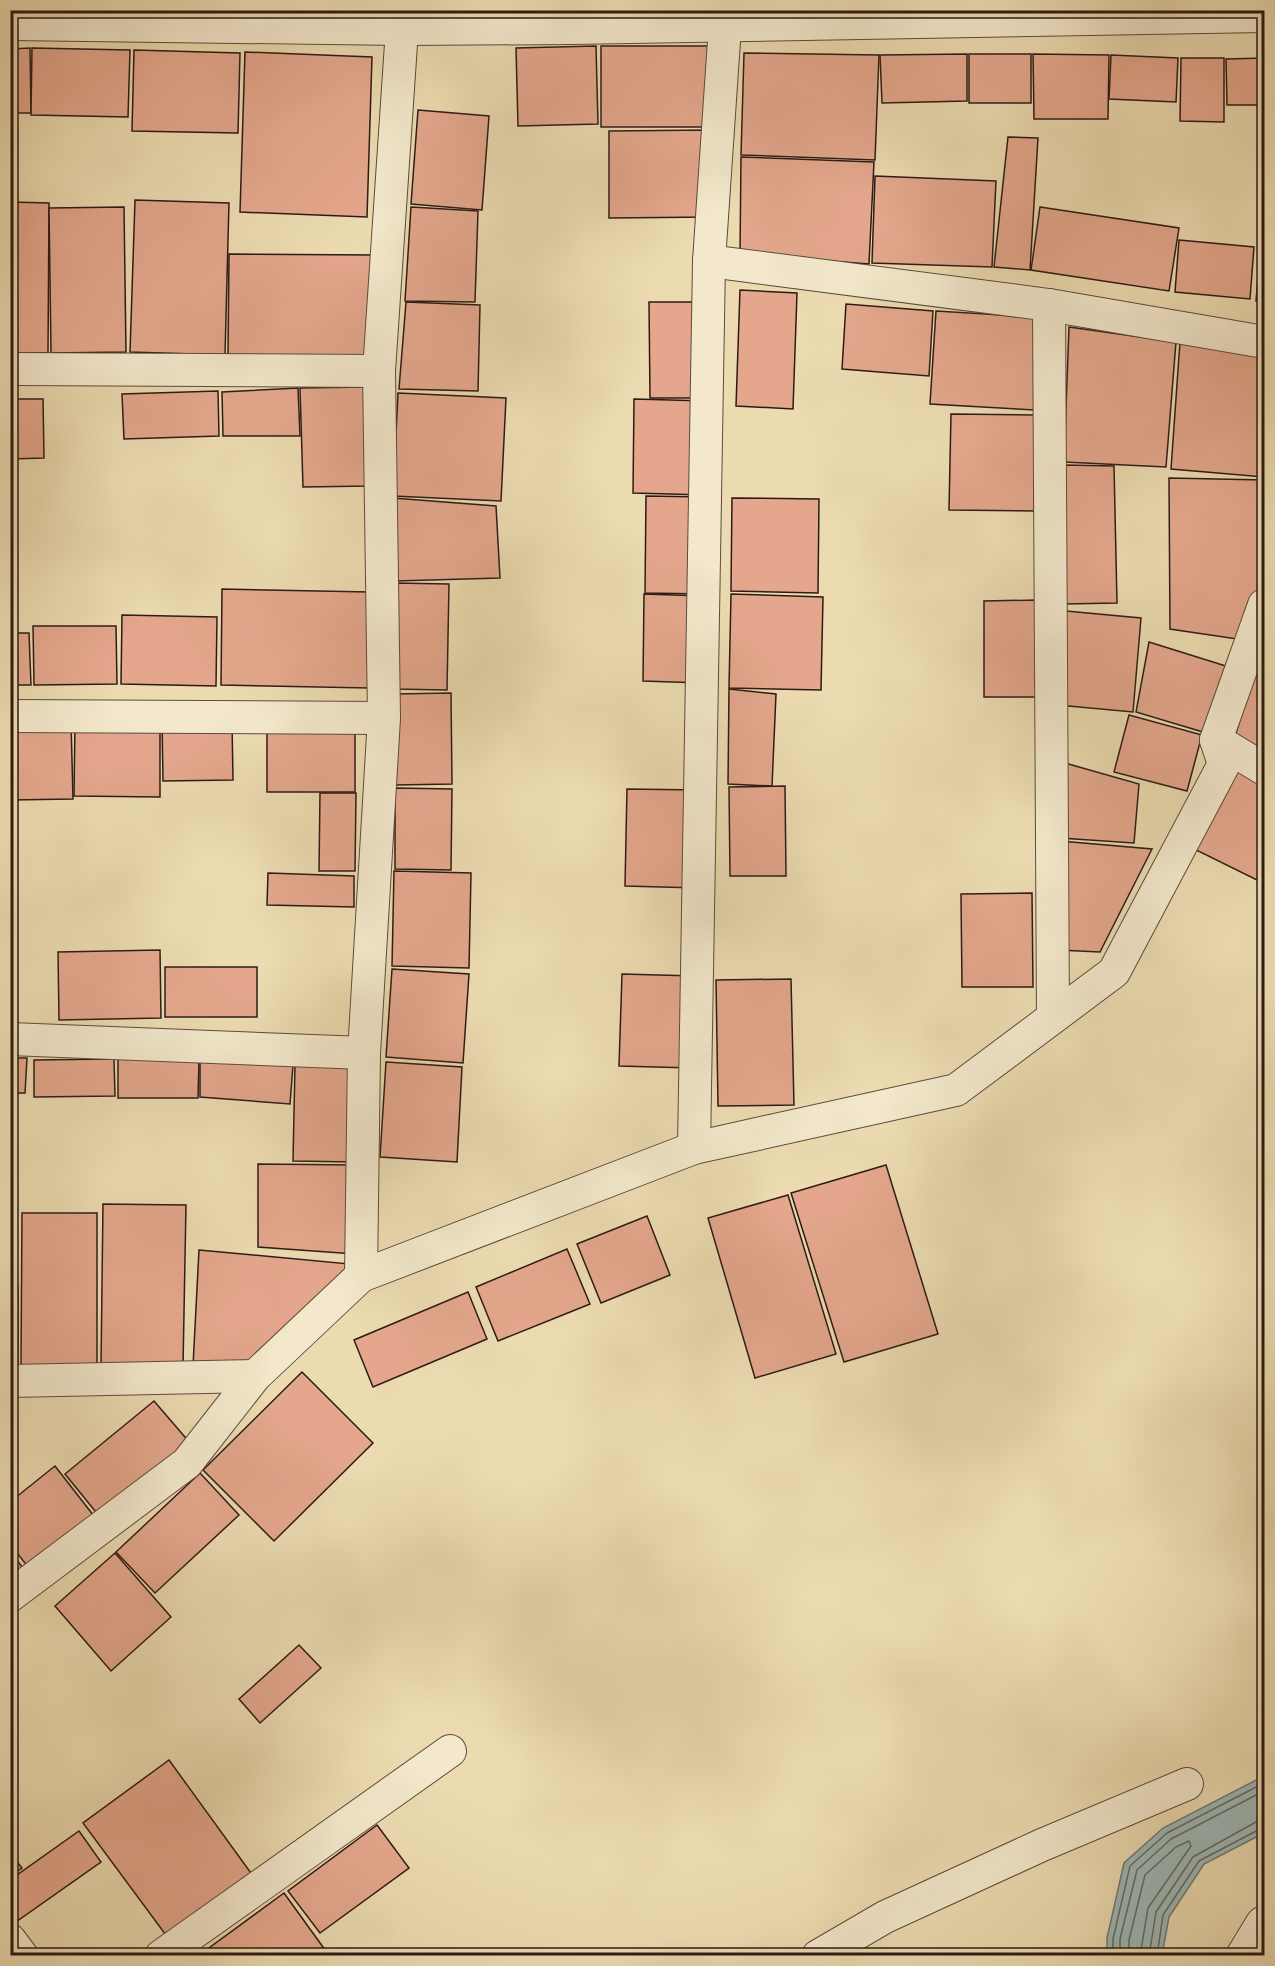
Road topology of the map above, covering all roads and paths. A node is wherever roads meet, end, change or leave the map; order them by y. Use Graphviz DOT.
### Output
graph roads {
  1 [pos="1264,16"];
  2 [pos="572,19"];
  3 [pos="10,24"];
  4 [pos="725,26"];
  5 [pos="402,29"];
  6 [pos="709,261"];
  7 [pos="1049,305"];
  8 [pos="1264,342"];
  9 [pos="10,369"];
  10 [pos="379,371"];
  11 [pos="1264,605"];
  12 [pos="10,716"];
  13 [pos="384,718"];
  14 [pos="1216,740"];
  15 [pos="1264,769"];
  16 [pos="1053,1017"];
  17 [pos="10,1039"];
  18 [pos="364,1053"];
  19 [pos="694,1148"];
  20 [pos="361,1276"];
  21 [pos="255,1377"];
  22 [pos="10,1381"];
  23 [pos="10,1596"];
  24 [pos="450,1751"];
  25 [pos="1187,1784"];
  26 [pos="1264,1922"];
  27 [pos="10,1940"];
  28 [pos="22,1956"];
  29 [pos="161,1956"];
  30 [pos="818,1956"];
  31 [pos="1242,1956"];
  1 -- 4 [label="street"];
  2 -- 4 [label="street"];
  2 -- 5 [label="street"];
  3 -- 5 [label="street"];
  4 -- 6 [label="street"];
  5 -- 10 [label="street"];
  6 -- 7 [label="street"];
  6 -- 19 [label="street"];
  7 -- 8 [label="street"];
  7 -- 16 [label="street"];
  9 -- 10 [label="street"];
  10 -- 13 [label="street"];
  11 -- 14 [label="street"];
  12 -- 13 [label="street"];
  13 -- 18 [label="street"];
  14 -- 15 [label="street"];
  14 -- 16 [label="street"];
  16 -- 19 [label="street"];
  17 -- 18 [label="street"];
  18 -- 20 [label="street"];
  19 -- 20 [label="street"];
  20 -- 21 [label="street"];
  21 -- 22 [label="street"];
  21 -- 23 [label="street"];
  24 -- 29 [label="street"];
  25 -- 30 [label="street"];
  26 -- 31 [label="street"];
  27 -- 28 [label="street"];
}
